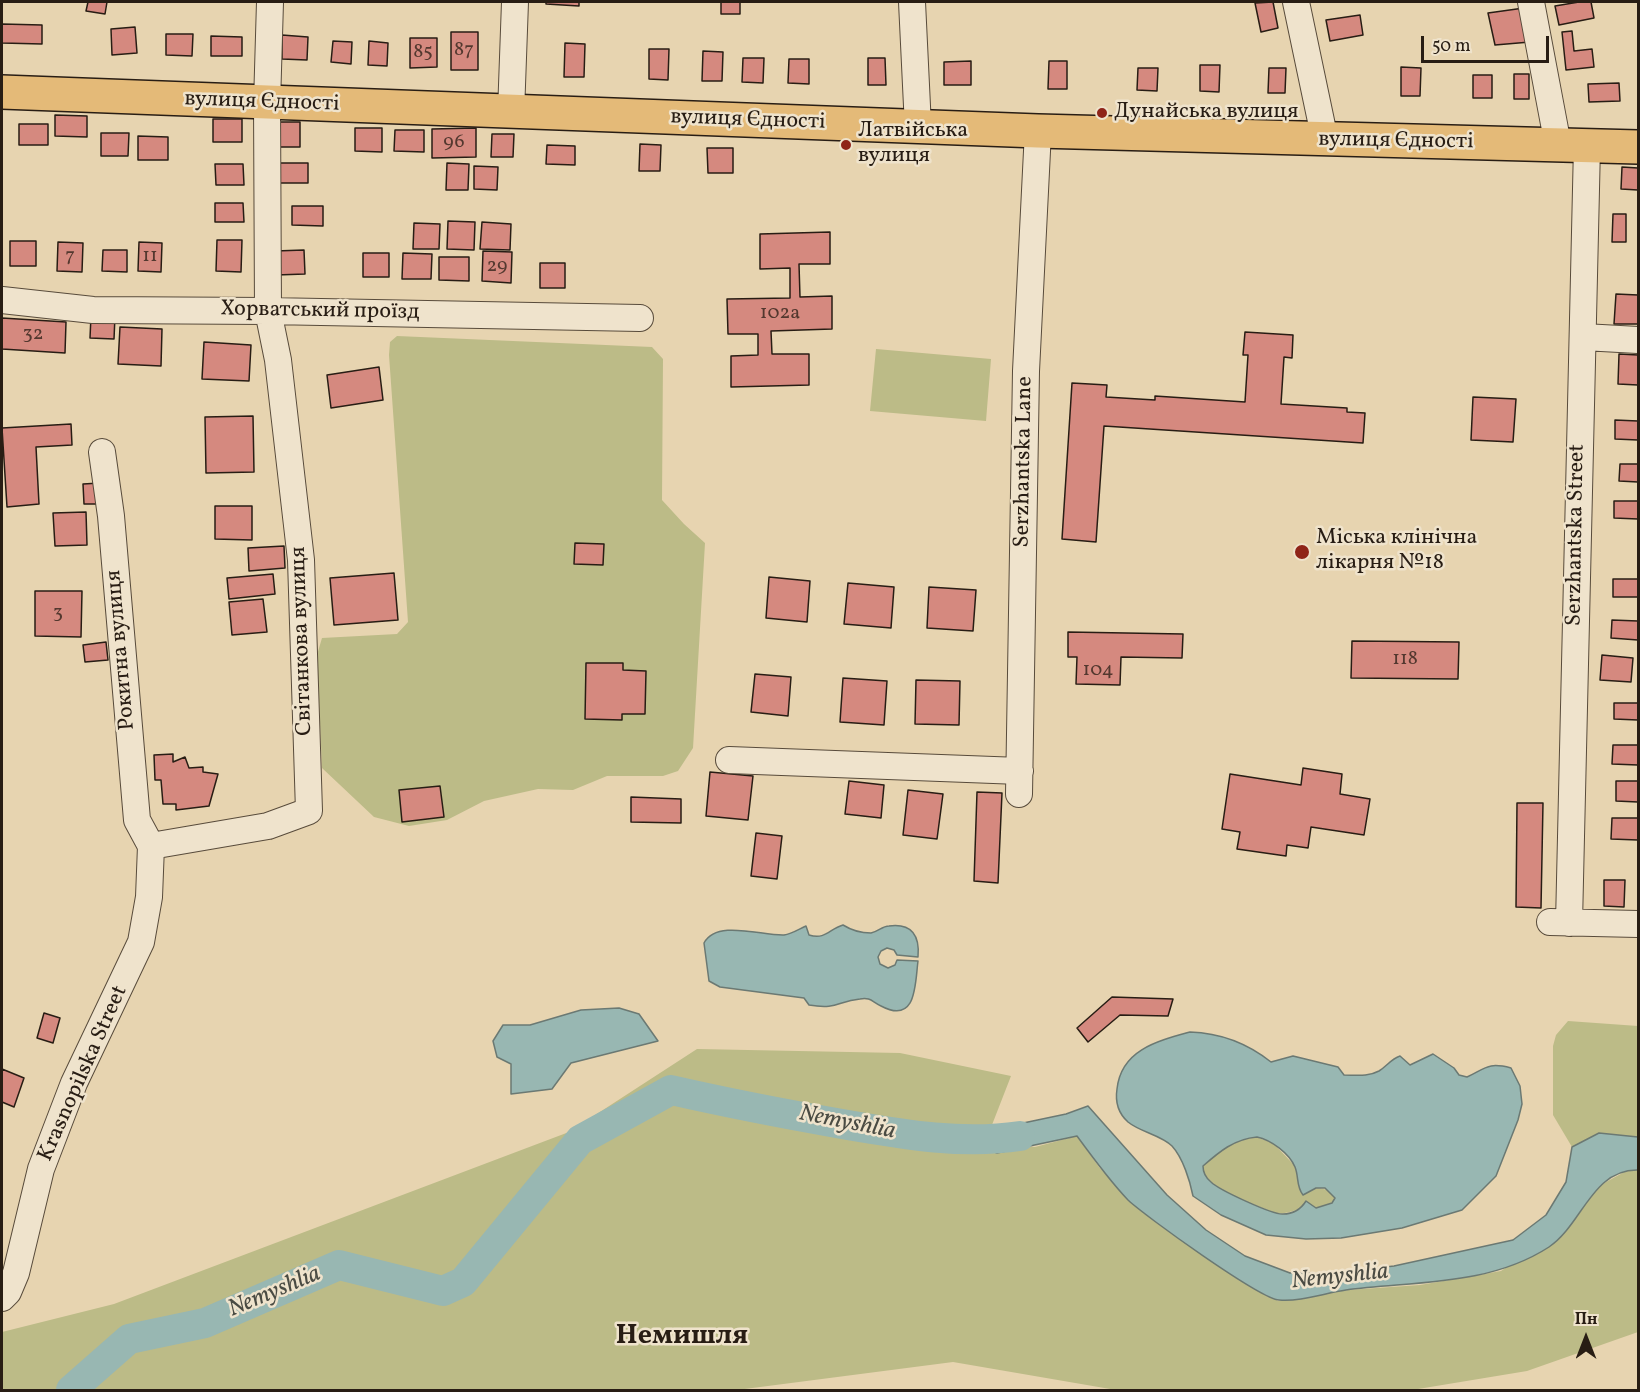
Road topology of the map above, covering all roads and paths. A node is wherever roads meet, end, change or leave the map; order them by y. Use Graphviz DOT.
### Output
graph roads {
  1 [pos="270,2"];
  2 [pos="515,2"];
  3 [pos="912,2"];
  4 [pos="1296,2"];
  5 [pos="1531,2"];
  6 [pos="2,92"];
  7 [pos="267,104"];
  8 [pos="511,113"];
  9 [pos="918,127"];
  10 [pos="1038,131"];
  11 [pos="1325,140"];
  12 [pos="1573,146"];
  13 [pos="1638,147"];
  14 [pos="2,300"];
  15 [pos="268,311"];
  16 [pos="640,318"];
  17 [pos="1583,337"];
  18 [pos="1638,340"];
  19 [pos="102,452"];
  20 [pos="729,760"];
  21 [pos="151,846"];
  22 [pos="1638,924"];
  23 [pos="2,1298"];
  1 -- 7 [label="street"];
  2 -- 8 [label="street"];
  3 -- 9 [label="street"];
  4 -- 11 [label="street"];
  5 -- 12 [label="street, Serzhantska Street"];
  6 -- 7 [label="main road, вулиця Єдності"];
  7 -- 8 [label="main road, вулиця Єдності"];
  7 -- 15 [label="street"];
  8 -- 9 [label="main road, вулиця Єдності"];
  9 -- 10 [label="main road, вулиця Єдності"];
  10 -- 11 [label="main road, вулиця Єдності"];
  10 -- 20 [label="street, Serzhantska Lane"];
  11 -- 12 [label="main road, вулиця Єдності"];
  12 -- 13 [label="main road, вулиця Єдності"];
  12 -- 17 [label="street, Serzhantska Street"];
  14 -- 15 [label="street, Хорватський проїзд"];
  15 -- 16 [label="street, Хорватський проїзд"];
  15 -- 21 [label="street, Світанкова вулиця"];
  17 -- 18 [label="street"];
  17 -- 22 [label="street, Serzhantska Street"];
  19 -- 21 [label="street, Рокитна вулиця"];
  21 -- 23 [label="street, Krasnopilska Street"];
}
